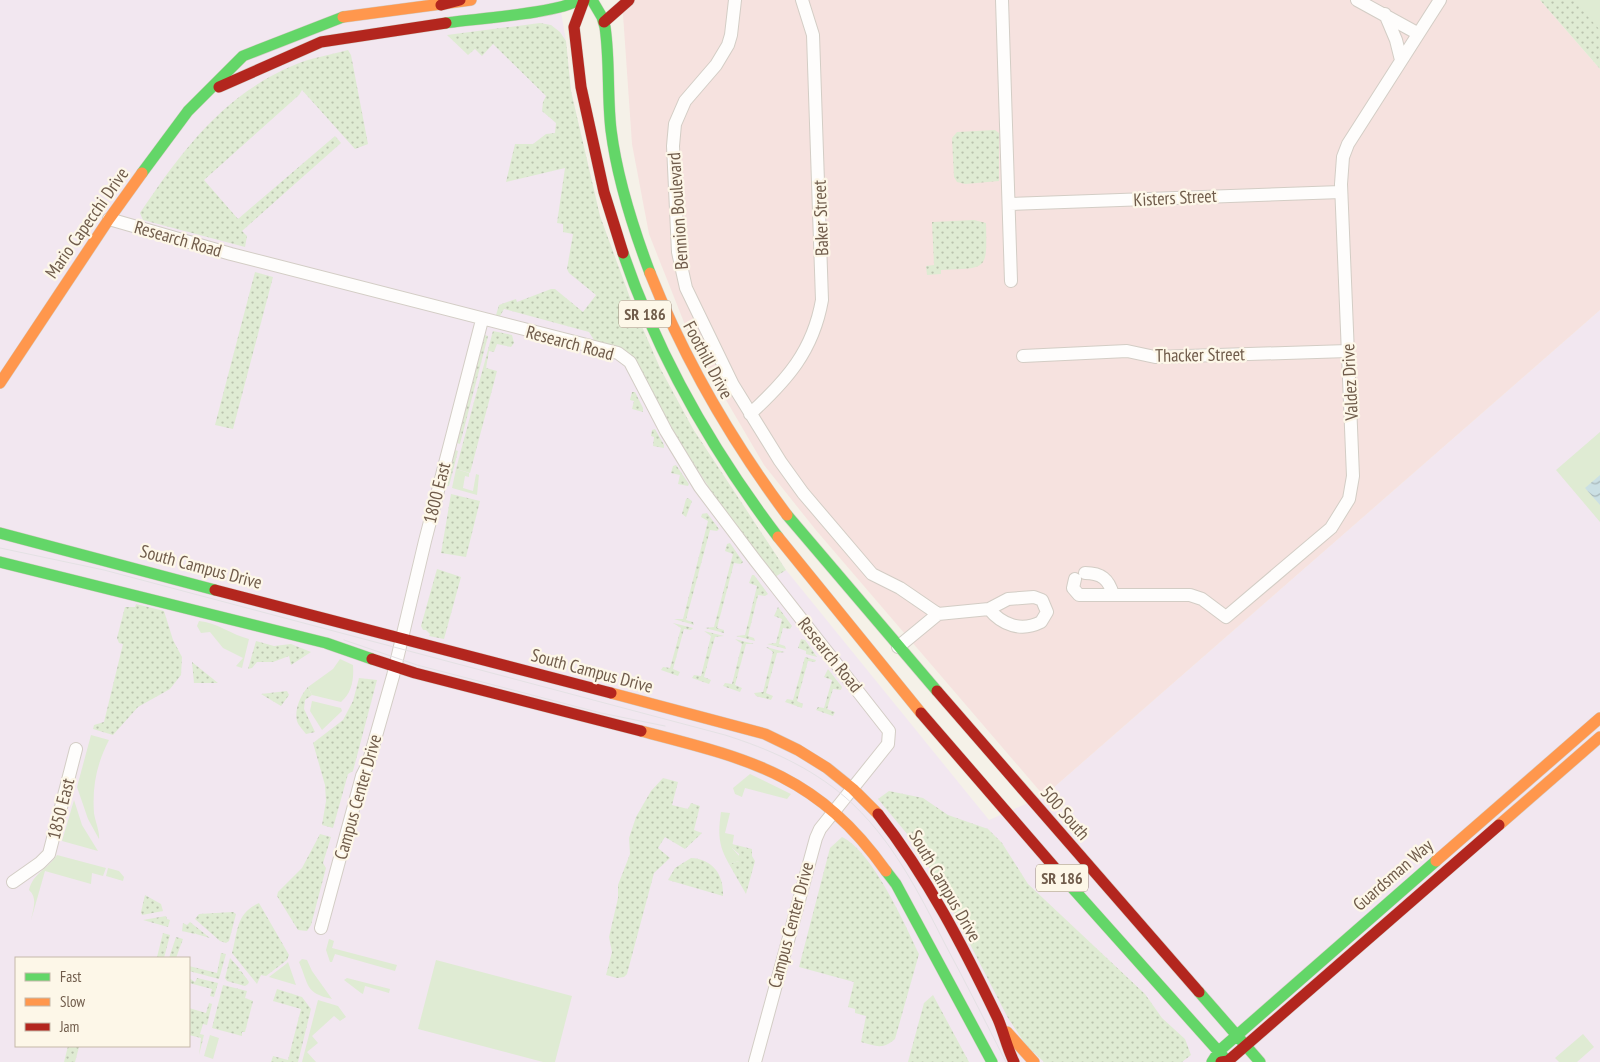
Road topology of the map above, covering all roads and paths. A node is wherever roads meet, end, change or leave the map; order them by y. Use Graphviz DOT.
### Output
graph roads {
  1 [pos="460,0"];
  2 [pos="471,0"];
  3 [pos="578,0"];
  4 [pos="584,0"];
  5 [pos="592,0"];
  6 [pos="629,0"];
  7 [pos="735,0"];
  8 [pos="802,0"];
  9 [pos="1002,0"];
  10 [pos="1357,0"];
  11 [pos="1440,0"];
  12 [pos="441,5"];
  13 [pos="1385,14"];
  14 [pos="604,22"];
  15 [pos="1417,33"];
  16 [pos="1401,60"];
  17 [pos="211,90"];
  18 [pos="1341,192"];
  19 [pos="1009,204"];
  20 [pos="109,219"];
  21 [pos="1011,281"];
  22 [pos="482,320"];
  23 [pos="1348,351"];
  24 [pos="1023,356"];
  25 [pos="0,383"];
  26 [pos="750,414"];
  27 [pos="0,533"];
  28 [pos="0,562"];
  29 [pos="845,586"];
  30 [pos="1113,595"];
  31 [pos="989,610"];
  32 [pos="938,614"];
  33 [pos="402,639"];
  34 [pos="898,647"];
  35 [pos="872,653"];
  36 [pos="395,666"];
  37 [pos="1600,718"];
  38 [pos="1600,737"];
  39 [pos="76,749"];
  40 [pos="849,792"];
  41 [pos="835,811"];
  42 [pos="13,882"];
  43 [pos="321,928"];
  44 [pos="999,1022"];
  45 [pos="1236,1036"];
  46 [pos="1246,1046"];
  47 [pos="1220,1057"];
  48 [pos="755,1062"];
  49 [pos="992,1062"];
  50 [pos="1014,1062"];
  51 [pos="1034,1062"];
  52 [pos="1212,1062"];
  53 [pos="1228,1062"];
  54 [pos="1260,1062"];
  1 -- 12 [label="main road"];
  2 -- 12 [label="main road, Mario Capecchi Drive"];
  3 -- 17 [label="main road, Mario Capecchi Drive"];
  4 -- 35 [label="main road, Foothill Drive / SR 186"];
  5 -- 14 [label="main road, Foothill Drive / SR 186"];
  6 -- 14 [label="main road"];
  7 -- 26 [label="street, Bennion Boulevard"];
  8 -- 26 [label="street, Baker Street"];
  9 -- 19 [label="street"];
  10 -- 13 [label="street"];
  11 -- 15 [label="street, Valdez Drive"];
  12 -- 17 [label="main road, Mario Capecchi Drive"];
  13 -- 15 [label="street"];
  13 -- 16 [label="street"];
  14 -- 29 [label="main road, Foothill Drive / SR 186"];
  15 -- 16 [label="street, Valdez Drive"];
  16 -- 18 [label="street, Valdez Drive"];
  17 -- 20 [label="main road, Mario Capecchi Drive"];
  18 -- 19 [label="street, Kisters Street"];
  18 -- 23 [label="street, Valdez Drive"];
  19 -- 21 [label="street"];
  20 -- 22 [label="street, Research Road"];
  20 -- 25 [label="main road, Mario Capecchi Drive"];
  22 -- 33 [label="street, 1800 East"];
  22 -- 40 [label="street, Research Road"];
  23 -- 24 [label="street, Thacker Street"];
  23 -- 30 [label="street, Valdez Drive"];
  26 -- 32 [label="street, Bennion Boulevard"];
  27 -- 33 [label="main road, South Campus Drive"];
  28 -- 36 [label="main road"];
  29 -- 34 [label="main road, 500 South / SR 186"];
  30 -- 30 [label="street, Valdez Drive"];
  31 -- 32 [label="street"];
  32 -- 34 [label="street"];
  33 -- 36 [label="street, 1800 East"];
  33 -- 40 [label="main road, South Campus Drive"];
  34 -- 35 [label="main road"];
  34 -- 45 [label="main road, 500 South / SR 186"];
  35 -- 47 [label="main road, SR 186"];
  36 -- 41 [label="main road"];
  36 -- 43 [label="street, Campus Center Drive"];
  37 -- 45 [label="main road, Guardsman Way"];
  38 -- 46 [label="main road, Guardsman Way"];
  39 -- 42 [label="street, 1850 East"];
  40 -- 41 [label="street, Campus Center Drive"];
  40 -- 44 [label="main road, South Campus Drive"];
  41 -- 48 [label="street, Campus Center Drive"];
  41 -- 49 [label="main road"];
  44 -- 50 [label="main road, South Campus Drive"];
  44 -- 51 [label="main road"];
  45 -- 46 [label="main road, 500 South / SR 186"];
  45 -- 47 [label="main road, Guardsman Way"];
  46 -- 53 [label="main road, Guardsman Way"];
  46 -- 54 [label="main road, 500 South / SR 186"];
  47 -- 52 [label="main road, Guardsman Way"];
  47 -- 53 [label="main road, SR 186"];
}
